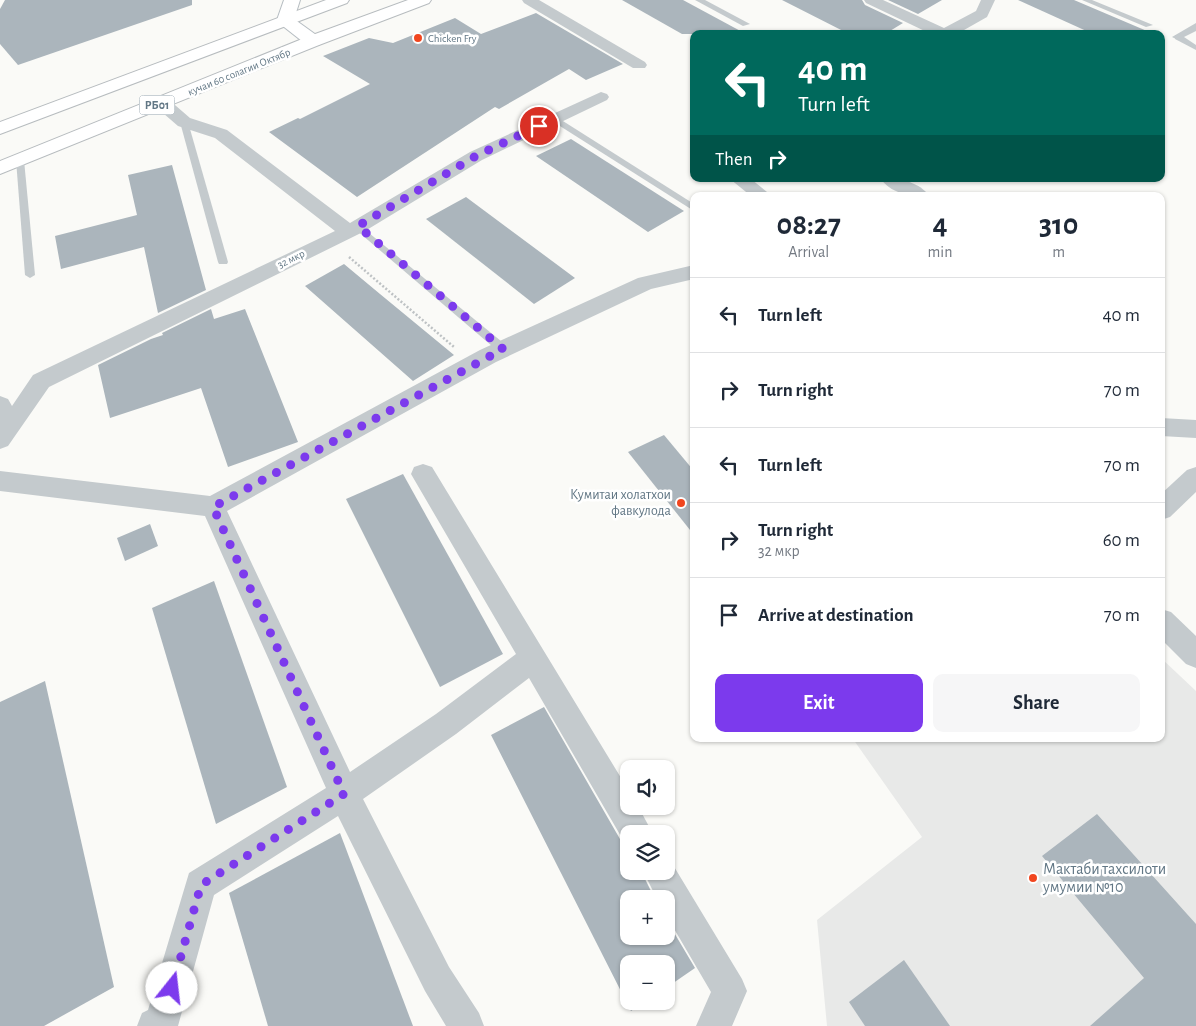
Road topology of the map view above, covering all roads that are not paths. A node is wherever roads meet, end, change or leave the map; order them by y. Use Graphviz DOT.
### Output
graph roads {
  1 [pos="292,0"];
  2 [pos="341,0"];
  3 [pos="422,0"];
  4 [pos="529,0"];
  5 [pos="699,0"];
  6 [pos="871,0"];
  7 [pos="988,0"];
  8 [pos="1086,0"];
  9 [pos="285,20"];
  10 [pos="746,24"];
  11 [pos="1149,25"];
  12 [pos="1196,26"];
  13 [pos="936,30"];
  14 [pos="952,30"];
  15 [pos="1178,37"];
  16 [pos="313,41"];
  17 [pos="1196,48"];
  18 [pos="639,65"];
  19 [pos="601,97"];
  20 [pos="162,103"];
  21 [pos="555,118"];
  22 [pos="184,122"];
  23 [pos="0,128"];
  24 [pos="20,160"];
  25 [pos="0,168"];
  26 [pos="743,182"];
  27 [pos="895,182"];
  28 [pos="757,192"];
  29 [pos="913,192"];
  30 [pos="690,205"];
  31 [pos="353,229"];
  32 [pos="223,262"];
  33 [pos="690,273"];
  34 [pos="30,275"];
  35 [pos="503,349"];
  36 [pos="0,405"];
  37 [pos="1165,427"];
  38 [pos="1196,429"];
  39 [pos="4,435"];
  40 [pos="423,474"];
  41 [pos="1196,477"];
  42 [pos="0,481"];
  43 [pos="1165,506"];
  44 [pos="213,507"];
  45 [pos="1165,625"];
  46 [pos="1196,655"];
  47 [pos="533,658"];
  48 [pos="344,794"];
  49 [pos="632,825"];
  50 [pos="664,880"];
  51 [pos="155,1026"];
  52 [pos="466,1026"];
  53 [pos="714,1026"];
  1 -- 9 [label="main road"];
  2 -- 9 [label="main road, РБ01"];
  3 -- 16 [label="main road, кучаи 60 солагии Октябр / РБ01"];
  4 -- 18 [label="street"];
  5 -- 10 [label="lane"];
  6 -- 13 [label="street"];
  7 -- 14 [label="street"];
  8 -- 11 [label="lane"];
  9 -- 16 [label="main road"];
  9 -- 23 [label="main road, РБ01"];
  12 -- 15 [label="street"];
  15 -- 17 [label="lane"];
  16 -- 20 [label="main road, кучаи 60 солагии Октябр / РБ01"];
  19 -- 21 [label="street, 32 мкр"];
  20 -- 22 [label="street"];
  20 -- 24 [label="main road, кучаи 60 солагии Октябр / РБ01"];
  21 -- 30 [label="lane"];
  21 -- 31 [label="street, 32 мкр"];
  22 -- 31 [label="street"];
  22 -- 32 [label="lane"];
  24 -- 25 [label="main road, кучаи 60 солагии Октябр / РБ01"];
  24 -- 34 [label="lane"];
  26 -- 28 [label="street"];
  27 -- 29 [label="street"];
  31 -- 35 [label="lane"];
  31 -- 39 [label="street, 32 мкр"];
  33 -- 35 [label="street"];
  35 -- 44 [label="street"];
  36 -- 39 [label="street"];
  37 -- 38 [label="street"];
  40 -- 47 [label="street"];
  41 -- 43 [label="street"];
  42 -- 44 [label="street"];
  44 -- 48 [label="street"];
  45 -- 46 [label="street"];
  47 -- 48 [label="street"];
  47 -- 49 [label="street"];
  48 -- 51 [label="street"];
  48 -- 52 [label="street"];
  50 -- 53 [label="street"];
}
